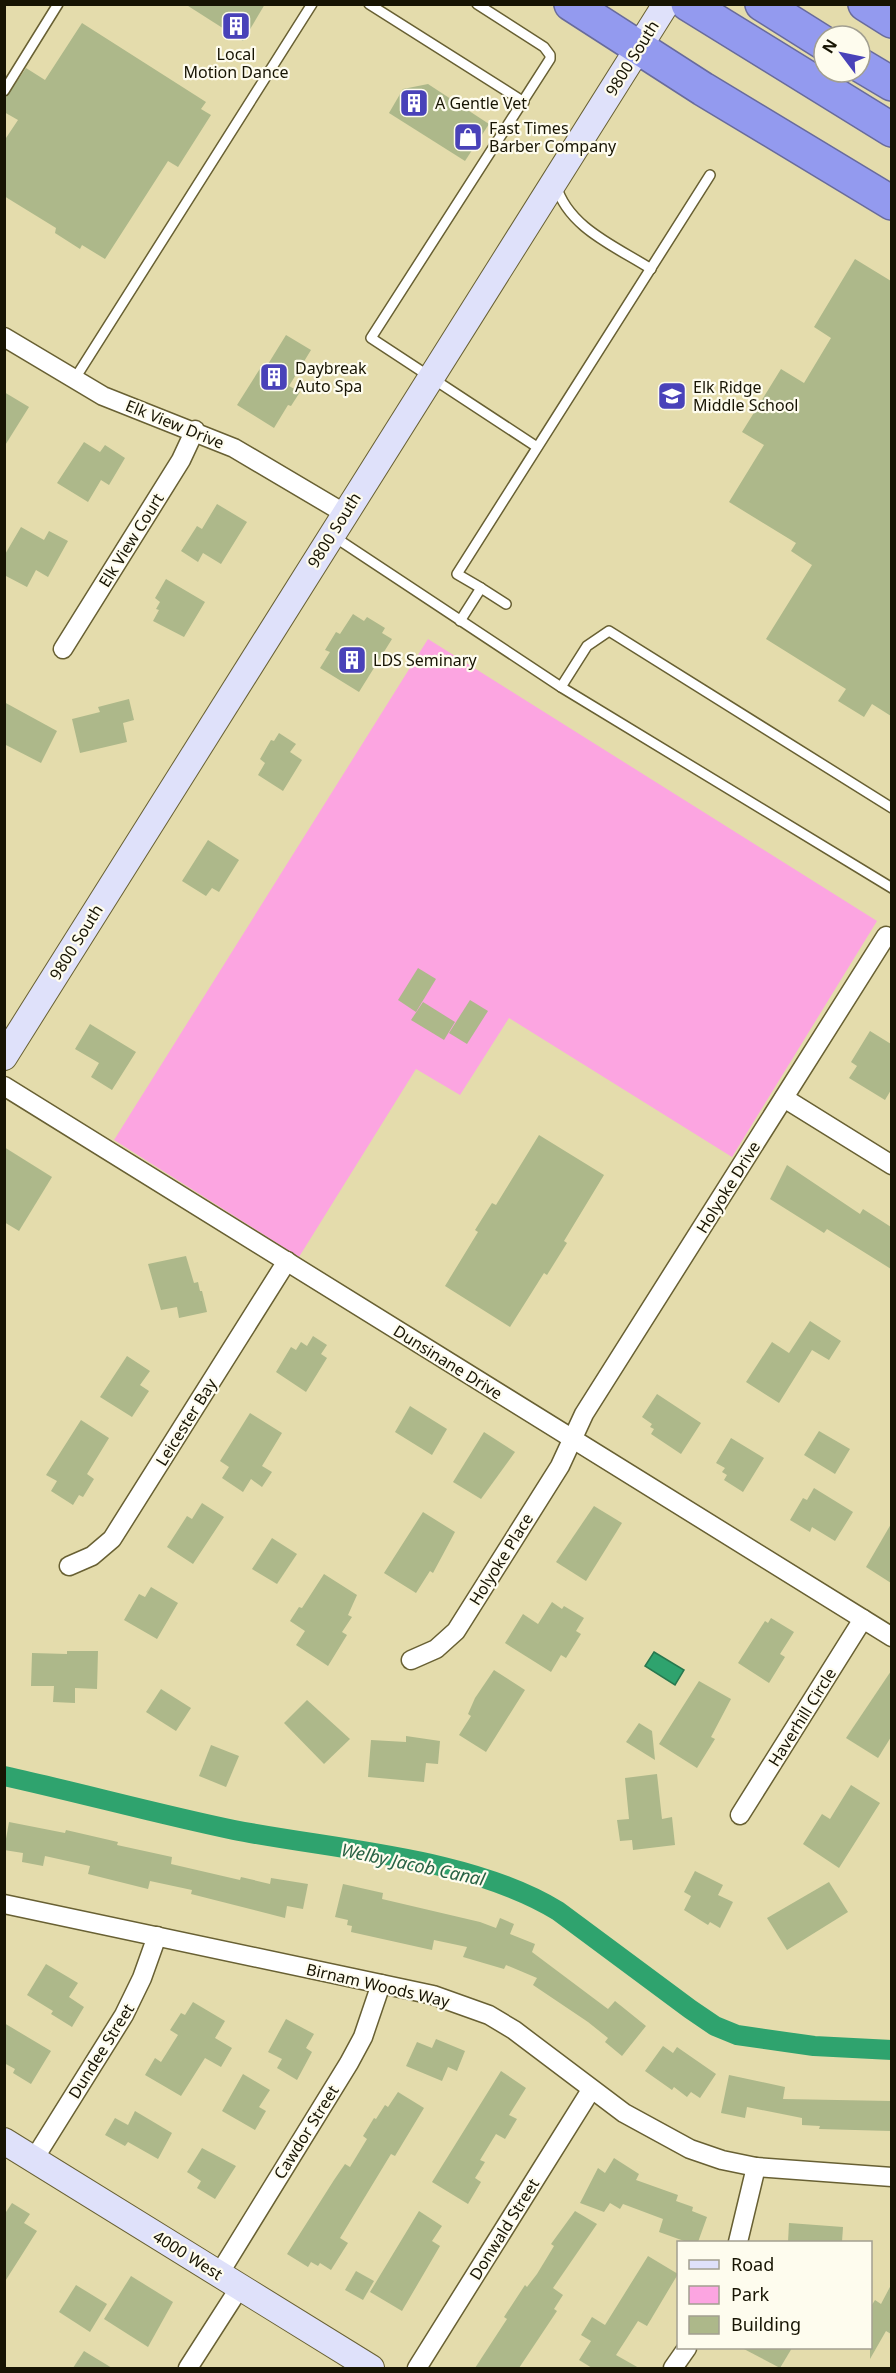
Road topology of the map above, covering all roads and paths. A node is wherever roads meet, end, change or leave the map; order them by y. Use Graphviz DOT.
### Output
graph roads {
  1 [pos="58,4"];
  2 [pos="312,4"];
  3 [pos="369,4"];
  4 [pos="477,4"];
  5 [pos="571,4"];
  6 [pos="666,4"];
  7 [pos="688,4"];
  8 [pos="762,4"];
  9 [pos="865,4"];
  10 [pos="891,21"];
  11 [pos="812,35"];
  12 [pos="641,44"];
  13 [pos="872,72"];
  14 [pos="891,84"];
  15 [pos="4,91"];
  16 [pos="524,102"];
  17 [pos="891,130"];
  18 [pos="710,175"];
  19 [pos="555,180"];
  20 [pos="891,203"];
  21 [pos="651,269"];
  22 [pos="4,338"];
  23 [pos="429,378"];
  24 [pos="74,380"];
  25 [pos="195,430"];
  26 [pos="537,447"];
  27 [pos="344,513"];
  28 [pos="331,535"];
  29 [pos="481,588"];
  30 [pos="506,604"];
  31 [pos="460,621"];
  32 [pos="63,649"];
  33 [pos="561,687"];
  34 [pos="891,808"];
  35 [pos="891,888"];
  36 [pos="886,936"];
  37 [pos="4,1058"];
  38 [pos="4,1086"];
  39 [pos="784,1098"];
  40 [pos="891,1165"];
  41 [pos="287,1261"];
  42 [pos="572,1439"];
  43 [pos="69,1566"];
  44 [pos="863,1619"];
  45 [pos="891,1637"];
  46 [pos="411,1660"];
  47 [pos="740,1815"];
  48 [pos="4,1904"];
  49 [pos="157,1936"];
  50 [pos="381,1984"];
  51 [pos="591,2090"];
  52 [pos="4,2141"];
  53 [pos="34,2159"];
  54 [pos="756,2167"];
  55 [pos="891,2177"];
  56 [pos="738,2241"];
  57 [pos="229,2281"];
  58 [pos="686,2349"];
  59 [pos="188,2368"];
  60 [pos="371,2368"];
  61 [pos="417,2368"];
  62 [pos="673,2368"];
  1 -- 15 [label="lane"];
  2 -- 24 [label="lane"];
  3 -- 16 [label="lane"];
  4 -- 16 [label="lane"];
  5 -- 12 [label="highway"];
  6 -- 12 [label="main road, 9800 South"];
  7 -- 17 [label="highway"];
  8 -- 11 [label="highway"];
  9 -- 10 [label="highway"];
  12 -- 19 [label="main road, 9800 South"];
  12 -- 20 [label="highway"];
  13 -- 14 [label="highway"];
  16 -- 23 [label="lane"];
  18 -- 21 [label="lane"];
  19 -- 21 [label="lane"];
  19 -- 23 [label="main road, 9800 South"];
  21 -- 26 [label="lane"];
  22 -- 24 [label="street, Elk View Drive"];
  23 -- 26 [label="lane"];
  23 -- 27 [label="main road, 9800 South"];
  24 -- 25 [label="street, Elk View Drive"];
  25 -- 27 [label="street, Elk View Drive"];
  25 -- 32 [label="street, Elk View Court"];
  26 -- 29 [label="lane"];
  27 -- 28 [label="main road, 9800 South"];
  28 -- 31 [label="lane"];
  28 -- 37 [label="main road, 9800 South"];
  29 -- 30 [label="lane"];
  29 -- 31 [label="lane"];
  31 -- 33 [label="lane"];
  33 -- 34 [label="lane"];
  33 -- 35 [label="lane"];
  36 -- 39 [label="street, Holyoke Drive"];
  38 -- 41 [label="street, Dunsinane Drive"];
  39 -- 40 [label="street"];
  39 -- 42 [label="street, Holyoke Drive"];
  41 -- 42 [label="street, Dunsinane Drive"];
  41 -- 43 [label="street, Leicester Bay"];
  42 -- 44 [label="street, Dunsinane Drive"];
  42 -- 46 [label="street, Holyoke Place"];
  44 -- 45 [label="street, Dunsinane Drive"];
  44 -- 47 [label="street, Haverhill Circle"];
  48 -- 49 [label="street, Birnam Woods Way"];
  49 -- 50 [label="street, Birnam Woods Way"];
  49 -- 53 [label="street, Dundee Street"];
  50 -- 51 [label="street, Birnam Woods Way"];
  50 -- 57 [label="street, Cawdor Street"];
  51 -- 54 [label="street, Birnam Woods Way"];
  51 -- 61 [label="street, Donwald Street"];
  52 -- 53 [label="main road, 4000 West"];
  53 -- 57 [label="main road, 4000 West"];
  54 -- 55 [label="street, Birnam Woods Way"];
  54 -- 56 [label="street"];
  57 -- 59 [label="street, Cawdor Street"];
  57 -- 60 [label="main road, 4000 West"];
  58 -- 62 [label="street"];
}
